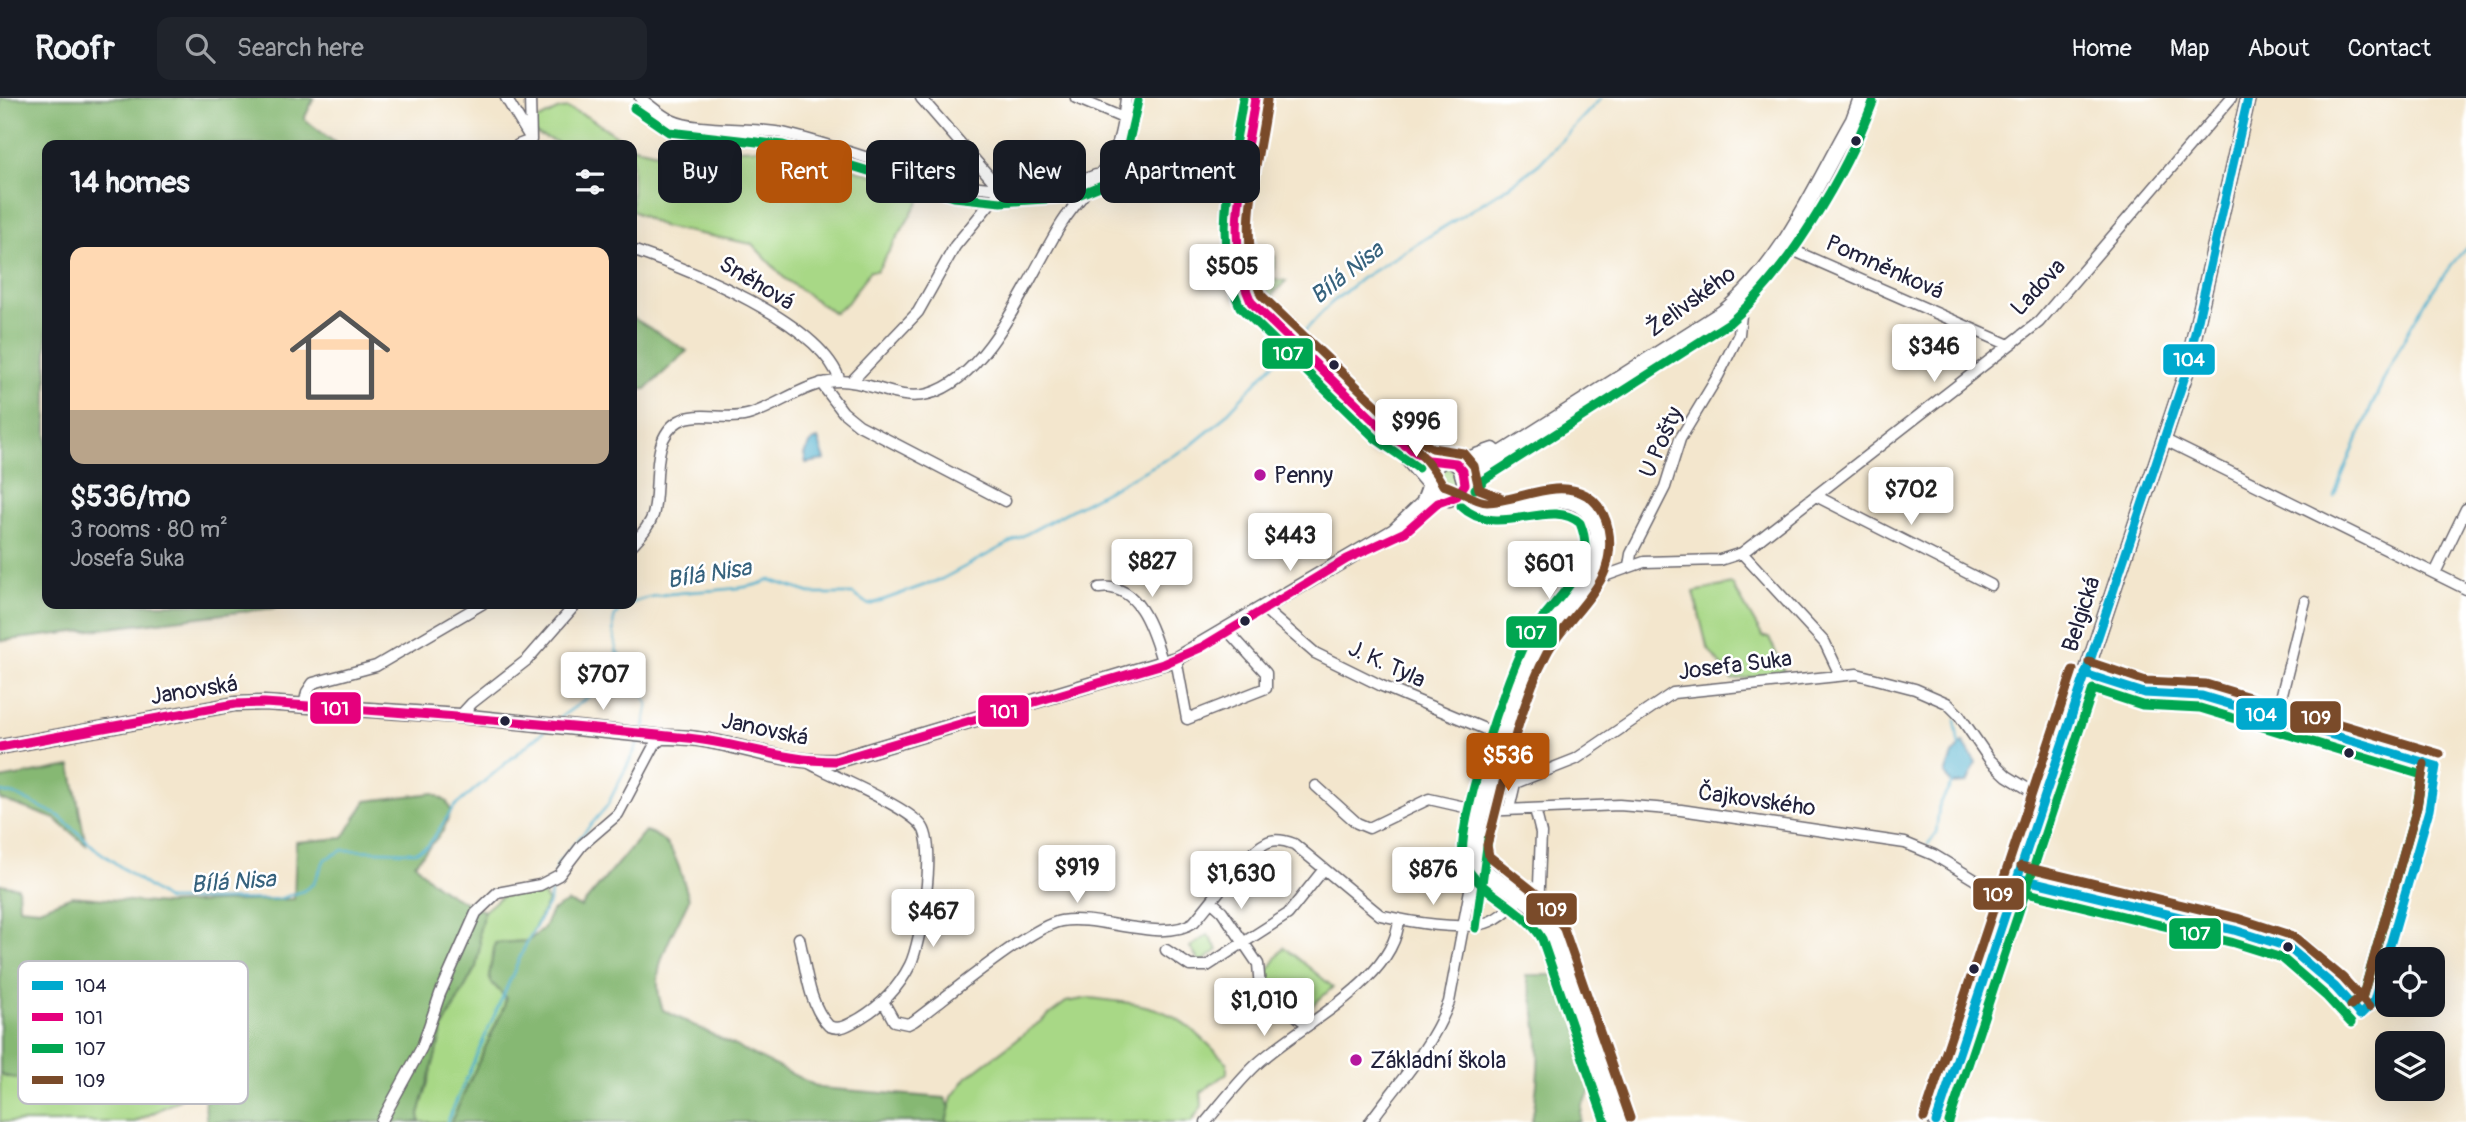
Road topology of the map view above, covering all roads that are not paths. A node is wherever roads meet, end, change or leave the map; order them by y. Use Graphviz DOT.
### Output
graph roads {
  1 [pos="506,98"];
  2 [pos="530,98"];
  3 [pos="640,98"];
  4 [pos="921,98"];
  5 [pos="1076,98"];
  6 [pos="1126,98"];
  7 [pos="1861,98"];
  8 [pos="2231,98"];
  9 [pos="2248,98"];
  10 [pos="1258,99"];
  11 [pos="1123,118"];
  12 [pos="531,140"];
  13 [pos="532,140"];
  14 [pos="1099,174"];
  15 [pos="1086,179"];
  16 [pos="993,181"];
  17 [pos="993,189"];
  18 [pos="993,200"];
  19 [pos="1782,245"];
  20 [pos="637,252"];
  21 [pos="1743,296"];
  22 [pos="2009,345"];
  23 [pos="845,381"];
  24 [pos="821,383"];
  25 [pos="1545,425"];
  26 [pos="1389,435"];
  27 [pos="2163,439"];
  28 [pos="1449,462"];
  29 [pos="1465,482"];
  30 [pos="1428,484"];
  31 [pos="1816,496"];
  32 [pos="1447,499"];
  33 [pos="1005,501"];
  34 [pos="1515,508"];
  35 [pos="2466,509"];
  36 [pos="637,540"];
  37 [pos="1742,553"];
  38 [pos="1356,554"];
  39 [pos="1629,566"];
  40 [pos="2435,573"];
  41 [pos="1585,583"];
  42 [pos="1991,585"];
  43 [pos="1099,587"];
  44 [pos="2466,589"];
  45 [pos="2305,601"];
  46 [pos="473,609"];
  47 [pos="572,609"];
  48 [pos="1264,609"];
  49 [pos="1228,631"];
  50 [pos="1169,662"];
  51 [pos="1840,675"];
  52 [pos="304,706"];
  53 [pos="460,716"];
  54 [pos="2276,718"];
  55 [pos="659,736"];
  56 [pos="1504,737"];
  57 [pos="0,747"];
  58 [pos="809,763"];
  59 [pos="1492,781"];
  60 [pos="1515,783"];
  61 [pos="1317,786"];
  62 [pos="2044,799"];
  63 [pos="1509,809"];
  64 [pos="1535,809"];
  65 [pos="1482,811"];
  66 [pos="1476,858"];
  67 [pos="1324,869"];
  68 [pos="1522,897"];
  69 [pos="2010,901"];
  70 [pos="1212,902"];
  71 [pos="1538,911"];
  72 [pos="1399,919"];
  73 [pos="1464,926"];
  74 [pos="799,938"];
  75 [pos="1244,943"];
  76 [pos="1166,950"];
  77 [pos="884,1003"];
  78 [pos="1307,1024"];
  79 [pos="381,1122"];
  80 [pos="1206,1122"];
  81 [pos="1370,1122"];
  82 [pos="1618,1122"];
  83 [pos="1936,1122"];
  1 -- 12 [label="street"];
  2 -- 13 [label="street"];
  3 -- 17 [label="street"];
  4 -- 16 [label="street"];
  5 -- 11 [label="street"];
  6 -- 11 [label="street"];
  7 -- 19 [label="street, Želivského"];
  8 -- 22 [label="street, Ladova"];
  9 -- 27 [label="street, Belgická"];
  10 -- 26 [label="street"];
  11 -- 14 [label="street"];
  14 -- 15 [label="street"];
  14 -- 23 [label="street"];
  18 -- 23 [label="street"];
  19 -- 21 [label="street, Želivského"];
  19 -- 22 [label="street, Pomněnková"];
  20 -- 23 [label="street, Sněhová"];
  21 -- 25 [label="street, Želivského"];
  21 -- 39 [label="street, U Pošty"];
  22 -- 31 [label="street, Ladova"];
  23 -- 24 [label="street"];
  24 -- 33 [label="street"];
  24 -- 36 [label="street"];
  25 -- 28 [label="street, Želivského"];
  25 -- 29 [label="street, Želivského"];
  26 -- 28 [label="street"];
  26 -- 30 [label="street"];
  27 -- 40 [label="street"];
  27 -- 62 [label="street, Belgická"];
  28 -- 29 [label="street"];
  28 -- 30 [label="street"];
  29 -- 32 [label="street"];
  29 -- 34 [label="street"];
  30 -- 32 [label="street"];
  30 -- 38 [label="street, Janovská"];
  31 -- 37 [label="street, Ladova"];
  31 -- 42 [label="street"];
  32 -- 34 [label="street"];
  32 -- 38 [label="street, Janovská"];
  34 -- 41 [label="street"];
  35 -- 40 [label="street"];
  37 -- 39 [label="street, Ladova"];
  37 -- 51 [label="street, Josefa Suka"];
  38 -- 48 [label="street, Janovská"];
  39 -- 41 [label="street, Ladova"];
  40 -- 44 [label="street"];
  41 -- 56 [label="street"];
  43 -- 50 [label="street"];
  45 -- 54 [label="street"];
  46 -- 52 [label="street"];
  47 -- 53 [label="street"];
  48 -- 49 [label="street, Janovská"];
  48 -- 56 [label="street, J. K. Tyla"];
  49 -- 50 [label="street, Janovská"];
  49 -- 50 [label="street"];
  50 -- 58 [label="street, Janovská"];
  51 -- 60 [label="street, Josefa Suka"];
  51 -- 62 [label="street, Josefa Suka"];
  52 -- 53 [label="street, Janovská"];
  52 -- 57 [label="street, Janovská"];
  53 -- 55 [label="street, Janovská"];
  55 -- 58 [label="street, Janovská"];
  55 -- 79 [label="street"];
  56 -- 59 [label="street"];
  58 -- 77 [label="street"];
  59 -- 60 [label="street, Josefa Suka"];
  59 -- 65 [label="street"];
  60 -- 63 [label="street"];
  61 -- 65 [label="street, Čajkovského"];
  62 -- 69 [label="street, Belgická"];
  63 -- 64 [label="street, Čajkovského"];
  63 -- 65 [label="street, Čajkovského"];
  64 -- 69 [label="street, Čajkovského"];
  64 -- 71 [label="street"];
  65 -- 66 [label="street"];
  66 -- 68 [label="street"];
  66 -- 73 [label="street"];
  67 -- 70 [label="street"];
  67 -- 72 [label="street"];
  67 -- 75 [label="street"];
  68 -- 71 [label="street"];
  68 -- 73 [label="street"];
  69 -- 83 [label="street, Belgická"];
  70 -- 75 [label="street"];
  70 -- 77 [label="street"];
  71 -- 82 [label="street"];
  72 -- 73 [label="street"];
  72 -- 78 [label="street"];
  73 -- 81 [label="street"];
  74 -- 77 [label="street"];
  75 -- 76 [label="street"];
  75 -- 78 [label="street"];
  78 -- 80 [label="street"];
}
